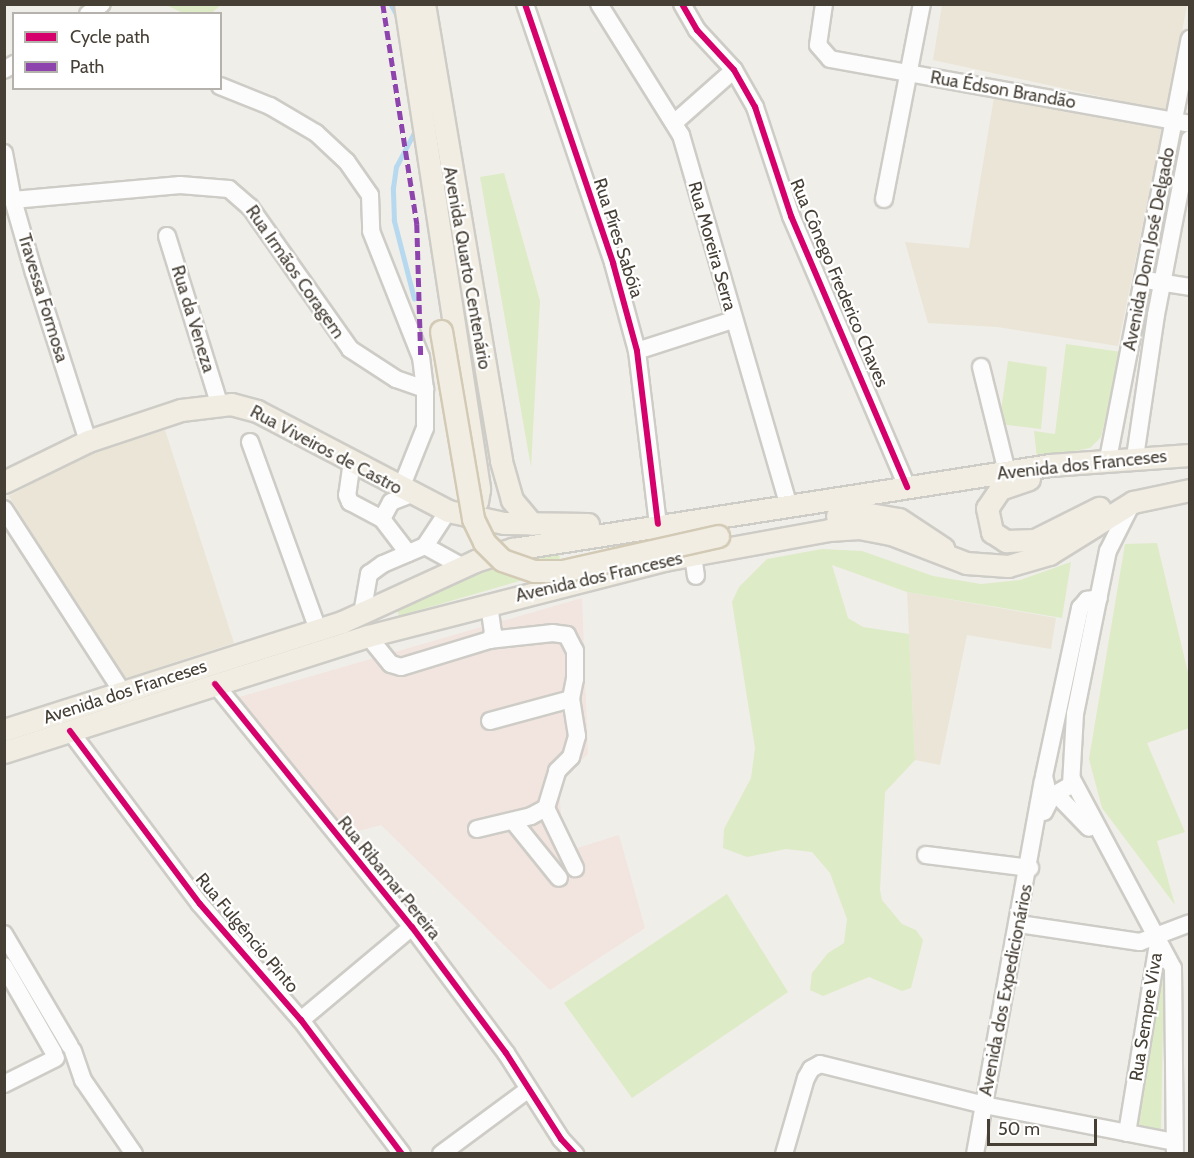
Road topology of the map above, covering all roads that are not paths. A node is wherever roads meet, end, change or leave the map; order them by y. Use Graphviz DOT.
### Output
graph roads {
  1 [pos="405,4"];
  2 [pos="424,4"];
  3 [pos="525,4"];
  4 [pos="599,4"];
  5 [pos="682,4"];
  6 [pos="825,4"];
  7 [pos="922,4"];
  8 [pos="1190,39"];
  9 [pos="734,70"];
  10 [pos="909,73"];
  11 [pos="222,87"];
  12 [pos="674,123"];
  13 [pos="1181,123"];
  14 [pos="1190,139"];
  15 [pos="4,153"];
  16 [pos="885,199"];
  17 [pos="13,200"];
  18 [pos="449,226"];
  19 [pos="167,236"];
  20 [pos="1142,279"];
  21 [pos="1162,283"];
  22 [pos="1190,287"];
  23 [pos="733,320"];
  24 [pos="637,351"];
  25 [pos="981,367"];
  26 [pos="425,389"];
  27 [pos="219,403"];
  28 [pos="88,441"];
  29 [pos="250,442"];
  30 [pos="1190,456"];
  31 [pos="1135,457"];
  32 [pos="1108,459"];
  33 [pos="352,461"];
  34 [pos="1006,472"];
  35 [pos="4,482"];
  36 [pos="907,487"];
  37 [pos="406,491"];
  38 [pos="1181,492"];
  39 [pos="1133,502"];
  40 [pos="788,504"];
  41 [pos="4,509"];
  42 [pos="455,514"];
  43 [pos="382,519"];
  44 [pos="532,524"];
  45 [pos="658,524"];
  46 [pos="425,546"];
  47 [pos="408,553"];
  48 [pos="693,555"];
  49 [pos="976,565"];
  50 [pos="463,567"];
  51 [pos="696,576"];
  52 [pos="1099,598"];
  53 [pos="489,603"];
  54 [pos="362,614"];
  55 [pos="318,630"];
  56 [pos="368,636"];
  57 [pos="490,640"];
  58 [pos="215,684"];
  59 [pos="123,693"];
  60 [pos="571,699"];
  61 [pos="490,721"];
  62 [pos="4,730"];
  63 [pos="70,730"];
  64 [pos="4,752"];
  65 [pos="1071,775"];
  66 [pos="1051,784"];
  67 [pos="546,808"];
  68 [pos="513,822"];
  69 [pos="477,829"];
  70 [pos="926,855"];
  71 [pos="1116,858"];
  72 [pos="575,868"];
  73 [pos="1030,868"];
  74 [pos="559,878"];
  75 [pos="1190,923"];
  76 [pos="1019,924"];
  77 [pos="412,927"];
  78 [pos="4,934"];
  79 [pos="1159,936"];
  80 [pos="6,970"];
  81 [pos="301,1020"];
  82 [pos="63,1054"];
  83 [pos="4,1084"];
  84 [pos="529,1089"];
  85 [pos="984,1105"];
  86 [pos="1127,1133"];
  87 [pos="1174,1148"];
  88 [pos="134,1154"];
  89 [pos="402,1154"];
  90 [pos="441,1154"];
  91 [pos="575,1154"];
  92 [pos="784,1154"];
  93 [pos="975,1154"];
  1 -- 18 [label="main road, Avenida Quarto Centenário"];
  2 -- 18 [label="main road, Avenida Quarto Centenário"];
  3 -- 24 [label="street, Rua Píres Sabóia"];
  4 -- 12 [label="street, Rua Moreira Serra"];
  5 -- 9 [label="street, Rua Cônego Frederico Chaves"];
  6 -- 10 [label="street, Rua Édson Brandão"];
  7 -- 10 [label="street"];
  8 -- 13 [label="street, Avenida Dom José Delgado"];
  9 -- 12 [label="street"];
  9 -- 36 [label="street, Rua Cônego Frederico Chaves"];
  10 -- 13 [label="street, Rua Édson Brandão"];
  10 -- 16 [label="street"];
  11 -- 26 [label="street"];
  12 -- 23 [label="street, Rua Moreira Serra"];
  13 -- 20 [label="street, Avenida Dom José Delgado"];
  14 -- 21 [label="street, Avenida Dom José Delgado"];
  15 -- 17 [label="street, Travessa Formosa"];
  17 -- 26 [label="street, Rua Irmãos Coragem"];
  17 -- 28 [label="street, Travessa Formosa"];
  18 -- 42 [label="main road, Avenida Quarto Centenário"];
  18 -- 44 [label="main road, Avenida Quarto Centenário"];
  18 -- 49 [label="main road, bridge"];
  19 -- 27 [label="street, Rua da Veneza"];
  20 -- 21 [label="street"];
  20 -- 32 [label="street, Avenida Dom José Delgado"];
  21 -- 22 [label="street"];
  21 -- 31 [label="street, Avenida Dom José Delgado"];
  23 -- 24 [label="street"];
  23 -- 40 [label="street, Rua Moreira Serra"];
  24 -- 45 [label="street, Rua Píres Sabóia"];
  25 -- 34 [label="street"];
  26 -- 37 [label="street"];
  27 -- 28 [label="main road, Rua Viveiros de Castro"];
  27 -- 33 [label="main road, Rua Viveiros de Castro"];
  28 -- 35 [label="main road, Rua Viveiros de Castro"];
  29 -- 55 [label="street"];
  30 -- 31 [label="main road, Avenida dos Franceses"];
  30 -- 38 [label="main road"];
  31 -- 32 [label="main road, Avenida dos Franceses"];
  32 -- 34 [label="main road, Avenida dos Franceses"];
  33 -- 37 [label="main road, Rua Viveiros de Castro"];
  33 -- 43 [label="street"];
  34 -- 36 [label="main road, Avenida dos Franceses"];
  36 -- 40 [label="main road, Avenida dos Franceses"];
  37 -- 42 [label="main road, Rua Viveiros de Castro"];
  37 -- 43 [label="street"];
  38 -- 39 [label="main road, Avenida dos Franceses"];
  39 -- 49 [label="main road, Avenida dos Franceses"];
  39 -- 52 [label="street"];
  40 -- 45 [label="main road, Avenida dos Franceses"];
  41 -- 59 [label="street"];
  42 -- 44 [label="main road, Rua Viveiros de Castro"];
  42 -- 46 [label="street"];
  43 -- 47 [label="street"];
  44 -- 45 [label="main road, Rua Viveiros de Castro"];
  45 -- 50 [label="main road, Avenida dos Franceses"];
  46 -- 47 [label="street"];
  46 -- 50 [label="street"];
  47 -- 54 [label="street"];
  48 -- 49 [label="main road, Avenida dos Franceses"];
  48 -- 51 [label="street"];
  48 -- 53 [label="main road, Avenida dos Franceses"];
  50 -- 54 [label="main road, Avenida dos Franceses"];
  52 -- 65 [label="street"];
  52 -- 66 [label="street, Avenida dos Expedicionários"];
  53 -- 56 [label="main road, Avenida dos Franceses"];
  53 -- 57 [label="street"];
  54 -- 55 [label="main road, Avenida dos Franceses"];
  55 -- 59 [label="main road, Avenida dos Franceses"];
  56 -- 57 [label="street"];
  56 -- 58 [label="main road, Avenida dos Franceses"];
  57 -- 60 [label="street"];
  58 -- 63 [label="main road, Avenida dos Franceses"];
  58 -- 77 [label="street, Rua Ribamar Pereira"];
  59 -- 62 [label="main road, Avenida dos Franceses"];
  60 -- 61 [label="street"];
  60 -- 67 [label="street"];
  63 -- 64 [label="main road, Avenida dos Franceses"];
  63 -- 81 [label="street, Rua Fulgêncio Pinto"];
  65 -- 66 [label="street"];
  65 -- 66 [label="street"];
  65 -- 71 [label="street"];
  66 -- 71 [label="street"];
  66 -- 73 [label="street, Avenida dos Expedicionários"];
  67 -- 68 [label="street"];
  67 -- 72 [label="street"];
  68 -- 69 [label="street"];
  68 -- 74 [label="street"];
  70 -- 73 [label="street"];
  71 -- 79 [label="street"];
  73 -- 76 [label="street, Avenida dos Expedicionários"];
  75 -- 79 [label="street, Rua Sempre Viva"];
  76 -- 79 [label="street, Rua Sempre Viva"];
  76 -- 85 [label="street, Avenida dos Expedicionários"];
  77 -- 81 [label="street"];
  77 -- 84 [label="street, Rua Ribamar Pereira"];
  78 -- 82 [label="street"];
  79 -- 86 [label="street, Rua Sempre Viva"];
  79 -- 87 [label="street"];
  80 -- 82 [label="street"];
  81 -- 89 [label="street, Rua Fulgêncio Pinto"];
  82 -- 83 [label="street"];
  82 -- 88 [label="street"];
  84 -- 90 [label="street"];
  84 -- 91 [label="street, Rua Ribamar Pereira"];
  85 -- 86 [label="street"];
  85 -- 92 [label="street"];
  85 -- 93 [label="street, Avenida dos Expedicionários"];
  86 -- 87 [label="street"];
}
